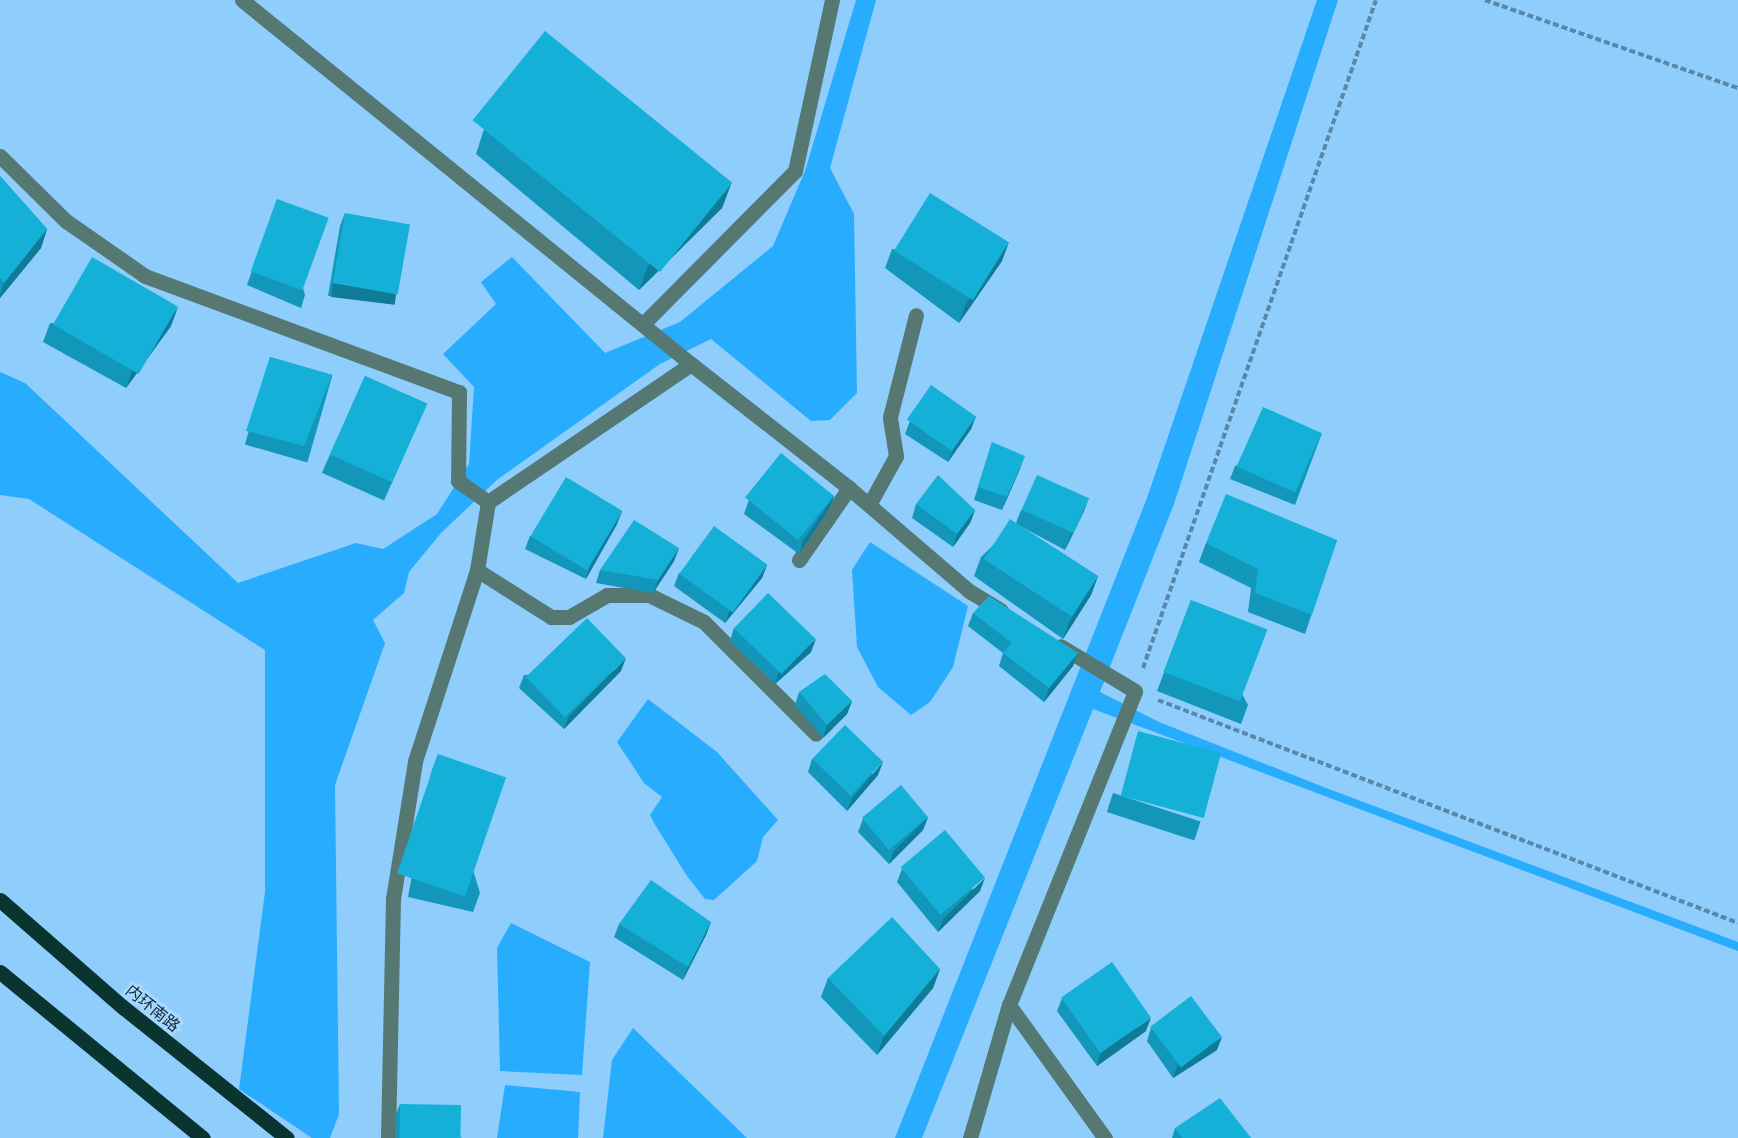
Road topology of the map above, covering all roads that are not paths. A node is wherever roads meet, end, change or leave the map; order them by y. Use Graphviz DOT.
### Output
graph roads {
  1 [pos="242,0"];
  2 [pos="832,0"];
  3 [pos="0,156"];
  4 [pos="916,315"];
  5 [pos="643,324"];
  6 [pos="691,364"];
  7 [pos="849,488"];
  8 [pos="488,502"];
  9 [pos="869,505"];
  10 [pos="799,560"];
  11 [pos="477,570"];
  12 [pos="1018,620"];
  13 [pos="1047,638"];
  14 [pos="816,734"];
  15 [pos="0,900"];
  16 [pos="0,972"];
  17 [pos="1009,1005"];
  18 [pos="203,1138"];
  19 [pos="288,1138"];
  20 [pos="388,1138"];
  21 [pos="970,1138"];
  22 [pos="1105,1138"];
  1 -- 5 [label="street"];
  2 -- 5 [label="street"];
  3 -- 8 [label="street"];
  4 -- 9 [label="street"];
  5 -- 6 [label="street"];
  6 -- 7 [label="street"];
  6 -- 8 [label="street"];
  7 -- 9 [label="street"];
  7 -- 10 [label="street"];
  8 -- 11 [label="street"];
  9 -- 12 [label="street"];
  11 -- 14 [label="street"];
  11 -- 20 [label="street"];
  13 -- 17 [label="street"];
  15 -- 19 [label="main road, 内环南路"];
  16 -- 18 [label="main road"];
  17 -- 21 [label="street"];
  17 -- 22 [label="street"];
}
